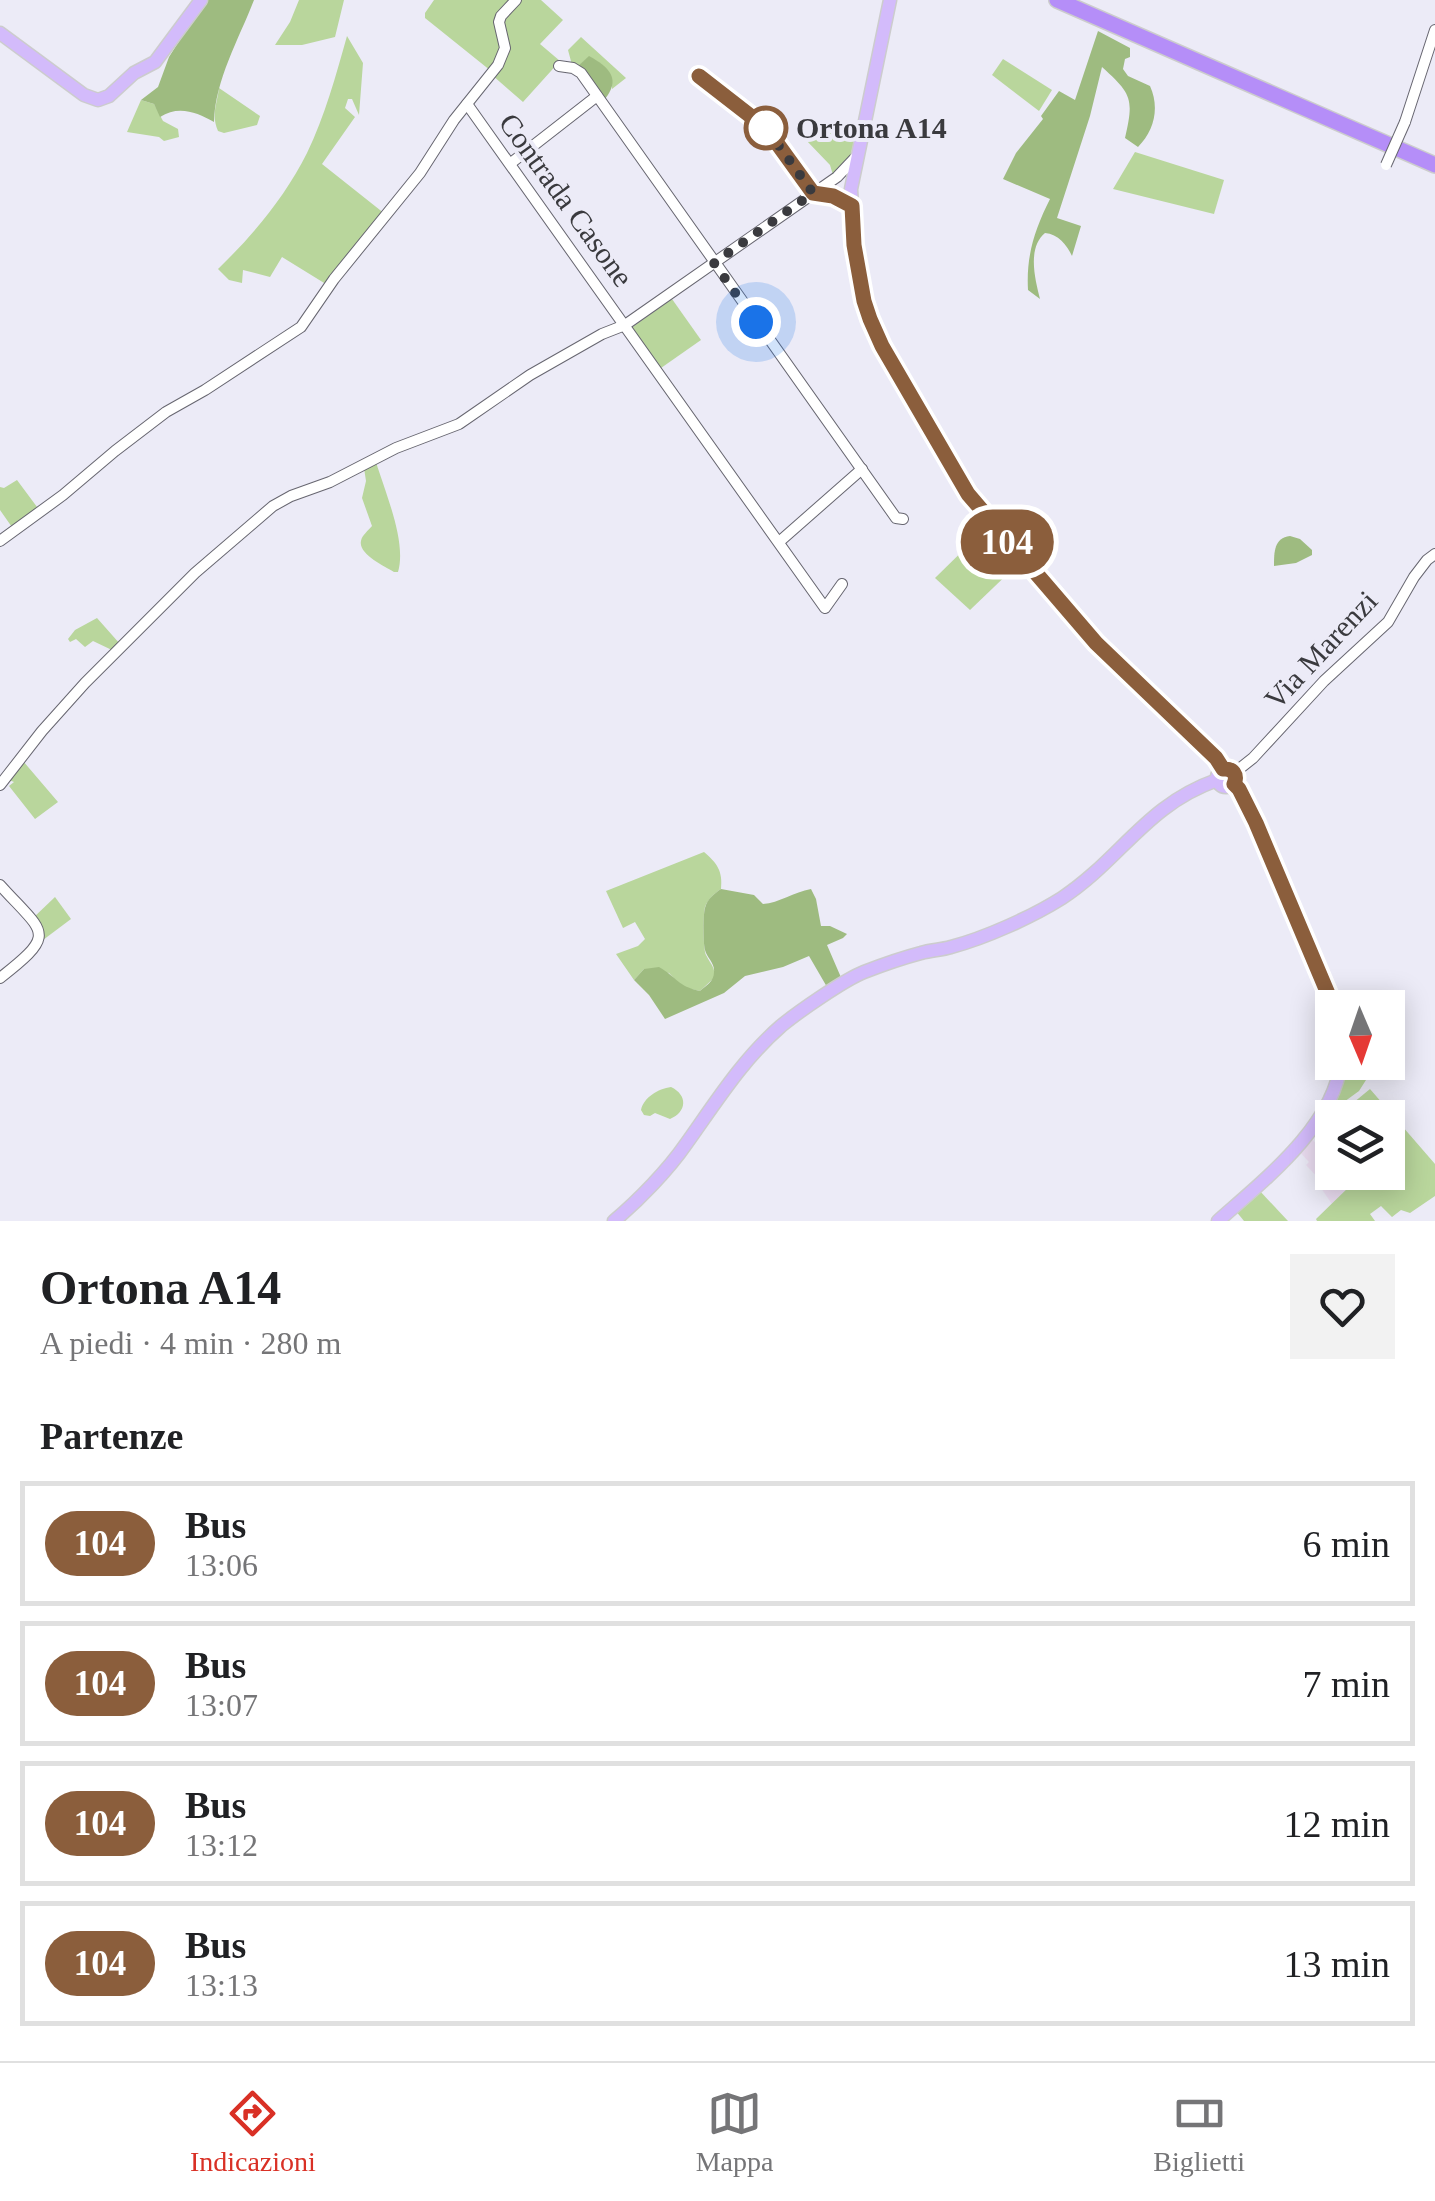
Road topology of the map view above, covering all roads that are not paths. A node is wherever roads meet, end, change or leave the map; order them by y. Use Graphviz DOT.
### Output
graph roads {
  1 [pos="201,0"];
  2 [pos="516,0"];
  3 [pos="890,0"];
  4 [pos="1057,0"];
  5 [pos="1079,0"];
  6 [pos="1435,30"];
  7 [pos="0,33"];
  8 [pos="560,66"];
  9 [pos="699,76"];
  10 [pos="597,96"];
  11 [pos="467,104"];
  12 [pos="856,156"];
  13 [pos="1435,156"];
  14 [pos="510,163"];
  15 [pos="1386,165"];
  16 [pos="1435,165"];
  17 [pos="828,183"];
  18 [pos="851,190"];
  19 [pos="813,193"];
  20 [pos="833,196"];
  21 [pos="852,206"];
  22 [pos="714,263"];
  23 [pos="624,324"];
  24 [pos="862,469"];
  25 [pos="902,519"];
  26 [pos="0,541"];
  27 [pos="779,542"];
  28 [pos="1435,554"];
  29 [pos="842,584"];
  30 [pos="1227,776"];
  31 [pos="0,785"];
  32 [pos="0,884"];
  33 [pos="0,978"];
  34 [pos="1326,990"];
  35 [pos="1338,1080"];
  36 [pos="630,1216"];
  37 [pos="614,1221"];
  38 [pos="1218,1221"];
  1 -- 7 [label="main road"];
  2 -- 11 [label="street"];
  3 -- 12 [label="main road"];
  4 -- 16 [label="highway"];
  5 -- 13 [label="highway"];
  6 -- 15 [label="street, bridge"];
  8 -- 10 [label="street"];
  9 -- 19 [label="street"];
  10 -- 14 [label="street"];
  10 -- 22 [label="street"];
  11 -- 14 [label="street, Contrada Casone"];
  11 -- 26 [label="street"];
  12 -- 17 [label="street"];
  12 -- 18 [label="main road"];
  14 -- 23 [label="street, Contrada Casone"];
  17 -- 18 [label="street"];
  17 -- 19 [label="street"];
  18 -- 20 [label="street"];
  18 -- 21 [label="main road"];
  19 -- 20 [label="street"];
  19 -- 22 [label="street"];
  20 -- 21 [label="street"];
  21 -- 30 [label="main road"];
  22 -- 23 [label="street"];
  22 -- 24 [label="street"];
  23 -- 27 [label="street, Contrada Casone"];
  23 -- 31 [label="street"];
  24 -- 25 [label="street"];
  24 -- 27 [label="street"];
  27 -- 29 [label="street, Contrada Casone"];
  28 -- 30 [label="street, Via Marenzi"];
  30 -- 34 [label="main road"];
  30 -- 36 [label="main road"];
  32 -- 33 [label="street"];
  35 -- 38 [label="main road"];
  36 -- 37 [label="main road"];
}
